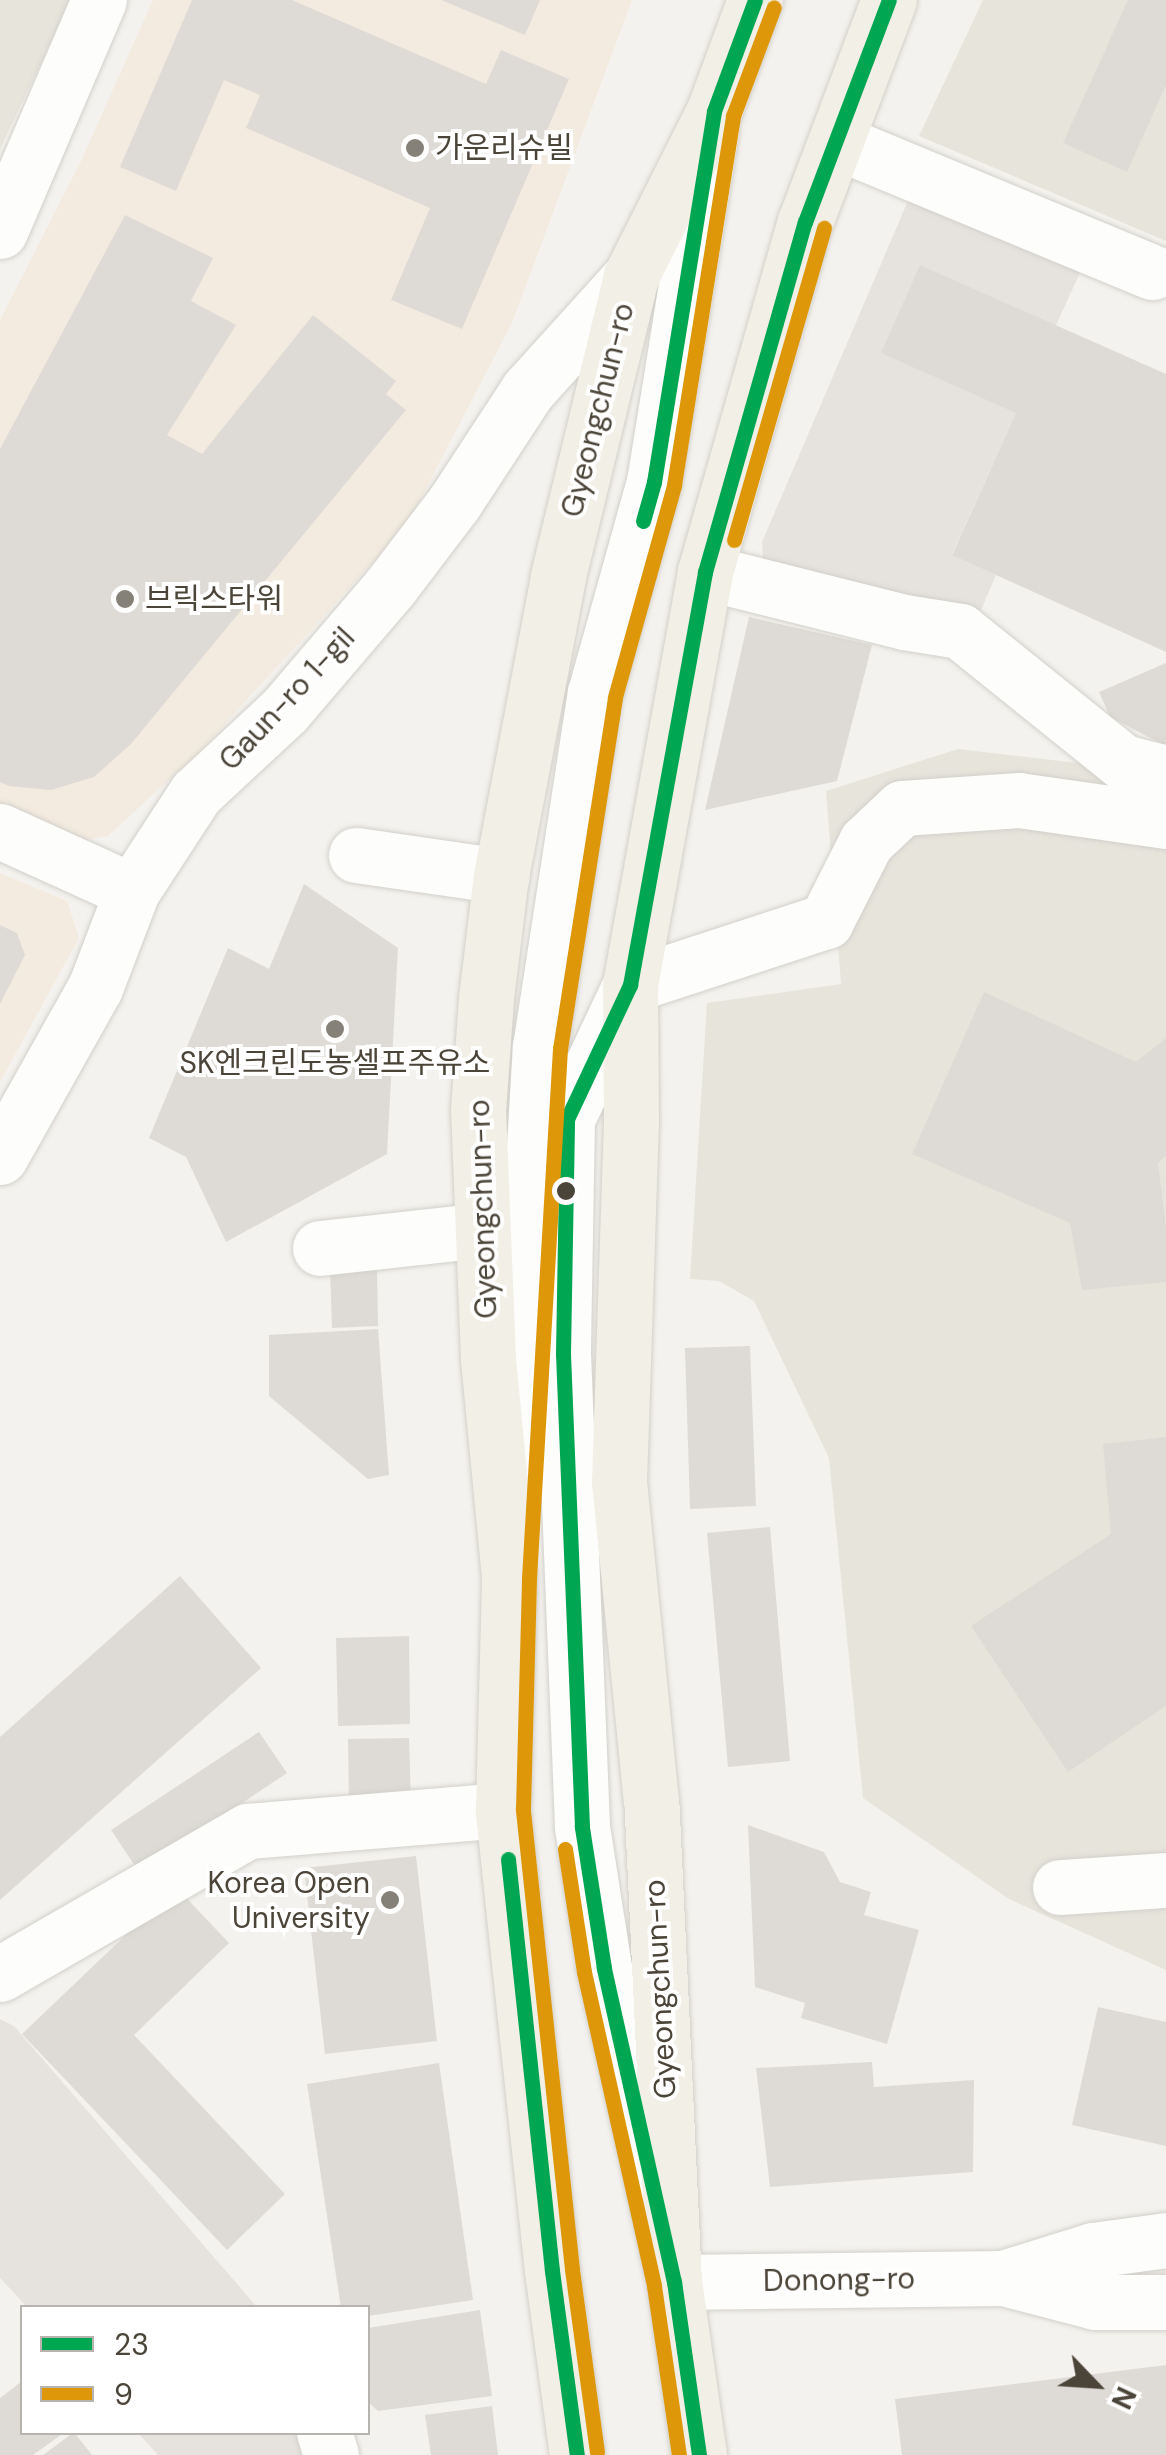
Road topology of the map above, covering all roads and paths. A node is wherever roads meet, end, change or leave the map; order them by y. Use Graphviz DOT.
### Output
graph roads {
  1 [pos="99,0"];
  2 [pos="755,0"];
  3 [pos="889,0"];
  4 [pos="714,112"];
  5 [pos="838,142"];
  6 [pos="0,231"];
  7 [pos="631,276"];
  8 [pos="1161,279"];
  9 [pos="704,572"];
  10 [pos="1166,774"];
  11 [pos="1166,822"];
  12 [pos="0,832"];
  13 [pos="356,856"];
  14 [pos="501,876"];
  15 [pos="132,891"];
  16 [pos="630,985"];
  17 [pos="0,1157"];
  18 [pos="483,1230"];
  19 [pos="320,1248"];
  20 [pos="508,1577"];
  21 [pos="503,1810"];
  22 [pos="1166,1880"];
  23 [pos="1060,1887"];
  24 [pos="0,1974"];
  25 [pos="1166,2240"];
  26 [pos="1003,2278"];
  27 [pos="674,2282"];
  28 [pos="1166,2302"];
  29 [pos="577,2455"];
  30 [pos="699,2455"];
  1 -- 6 [label="street"];
  2 -- 4 [label="main road, Gyeongchun-ro"];
  3 -- 5 [label="main road, Gyeongchun-ro"];
  4 -- 7 [label="main road, Gyeongchun-ro"];
  4 -- 20 [label="street"];
  5 -- 8 [label="street"];
  5 -- 9 [label="main road, Gyeongchun-ro"];
  7 -- 14 [label="main road, Gyeongchun-ro"];
  7 -- 15 [label="street, Gaun-ro 1-gil"];
  9 -- 10 [label="street"];
  9 -- 16 [label="main road, Gyeongchun-ro"];
  11 -- 16 [label="street"];
  12 -- 15 [label="street"];
  13 -- 14 [label="street"];
  14 -- 18 [label="main road, Gyeongchun-ro"];
  15 -- 17 [label="street, Gaun-ro 1-gil"];
  16 -- 27 [label="main road, Gyeongchun-ro"];
  18 -- 19 [label="street"];
  18 -- 20 [label="main road, Gyeongchun-ro"];
  20 -- 21 [label="main road, Gyeongchun-ro"];
  21 -- 24 [label="street"];
  21 -- 29 [label="main road, Gyeongchun-ro"];
  22 -- 23 [label="street"];
  25 -- 26 [label="street, Donong-ro"];
  26 -- 27 [label="street, Donong-ro"];
  26 -- 28 [label="street, Donong-ro"];
  27 -- 30 [label="main road, Gyeongchun-ro"];
}
